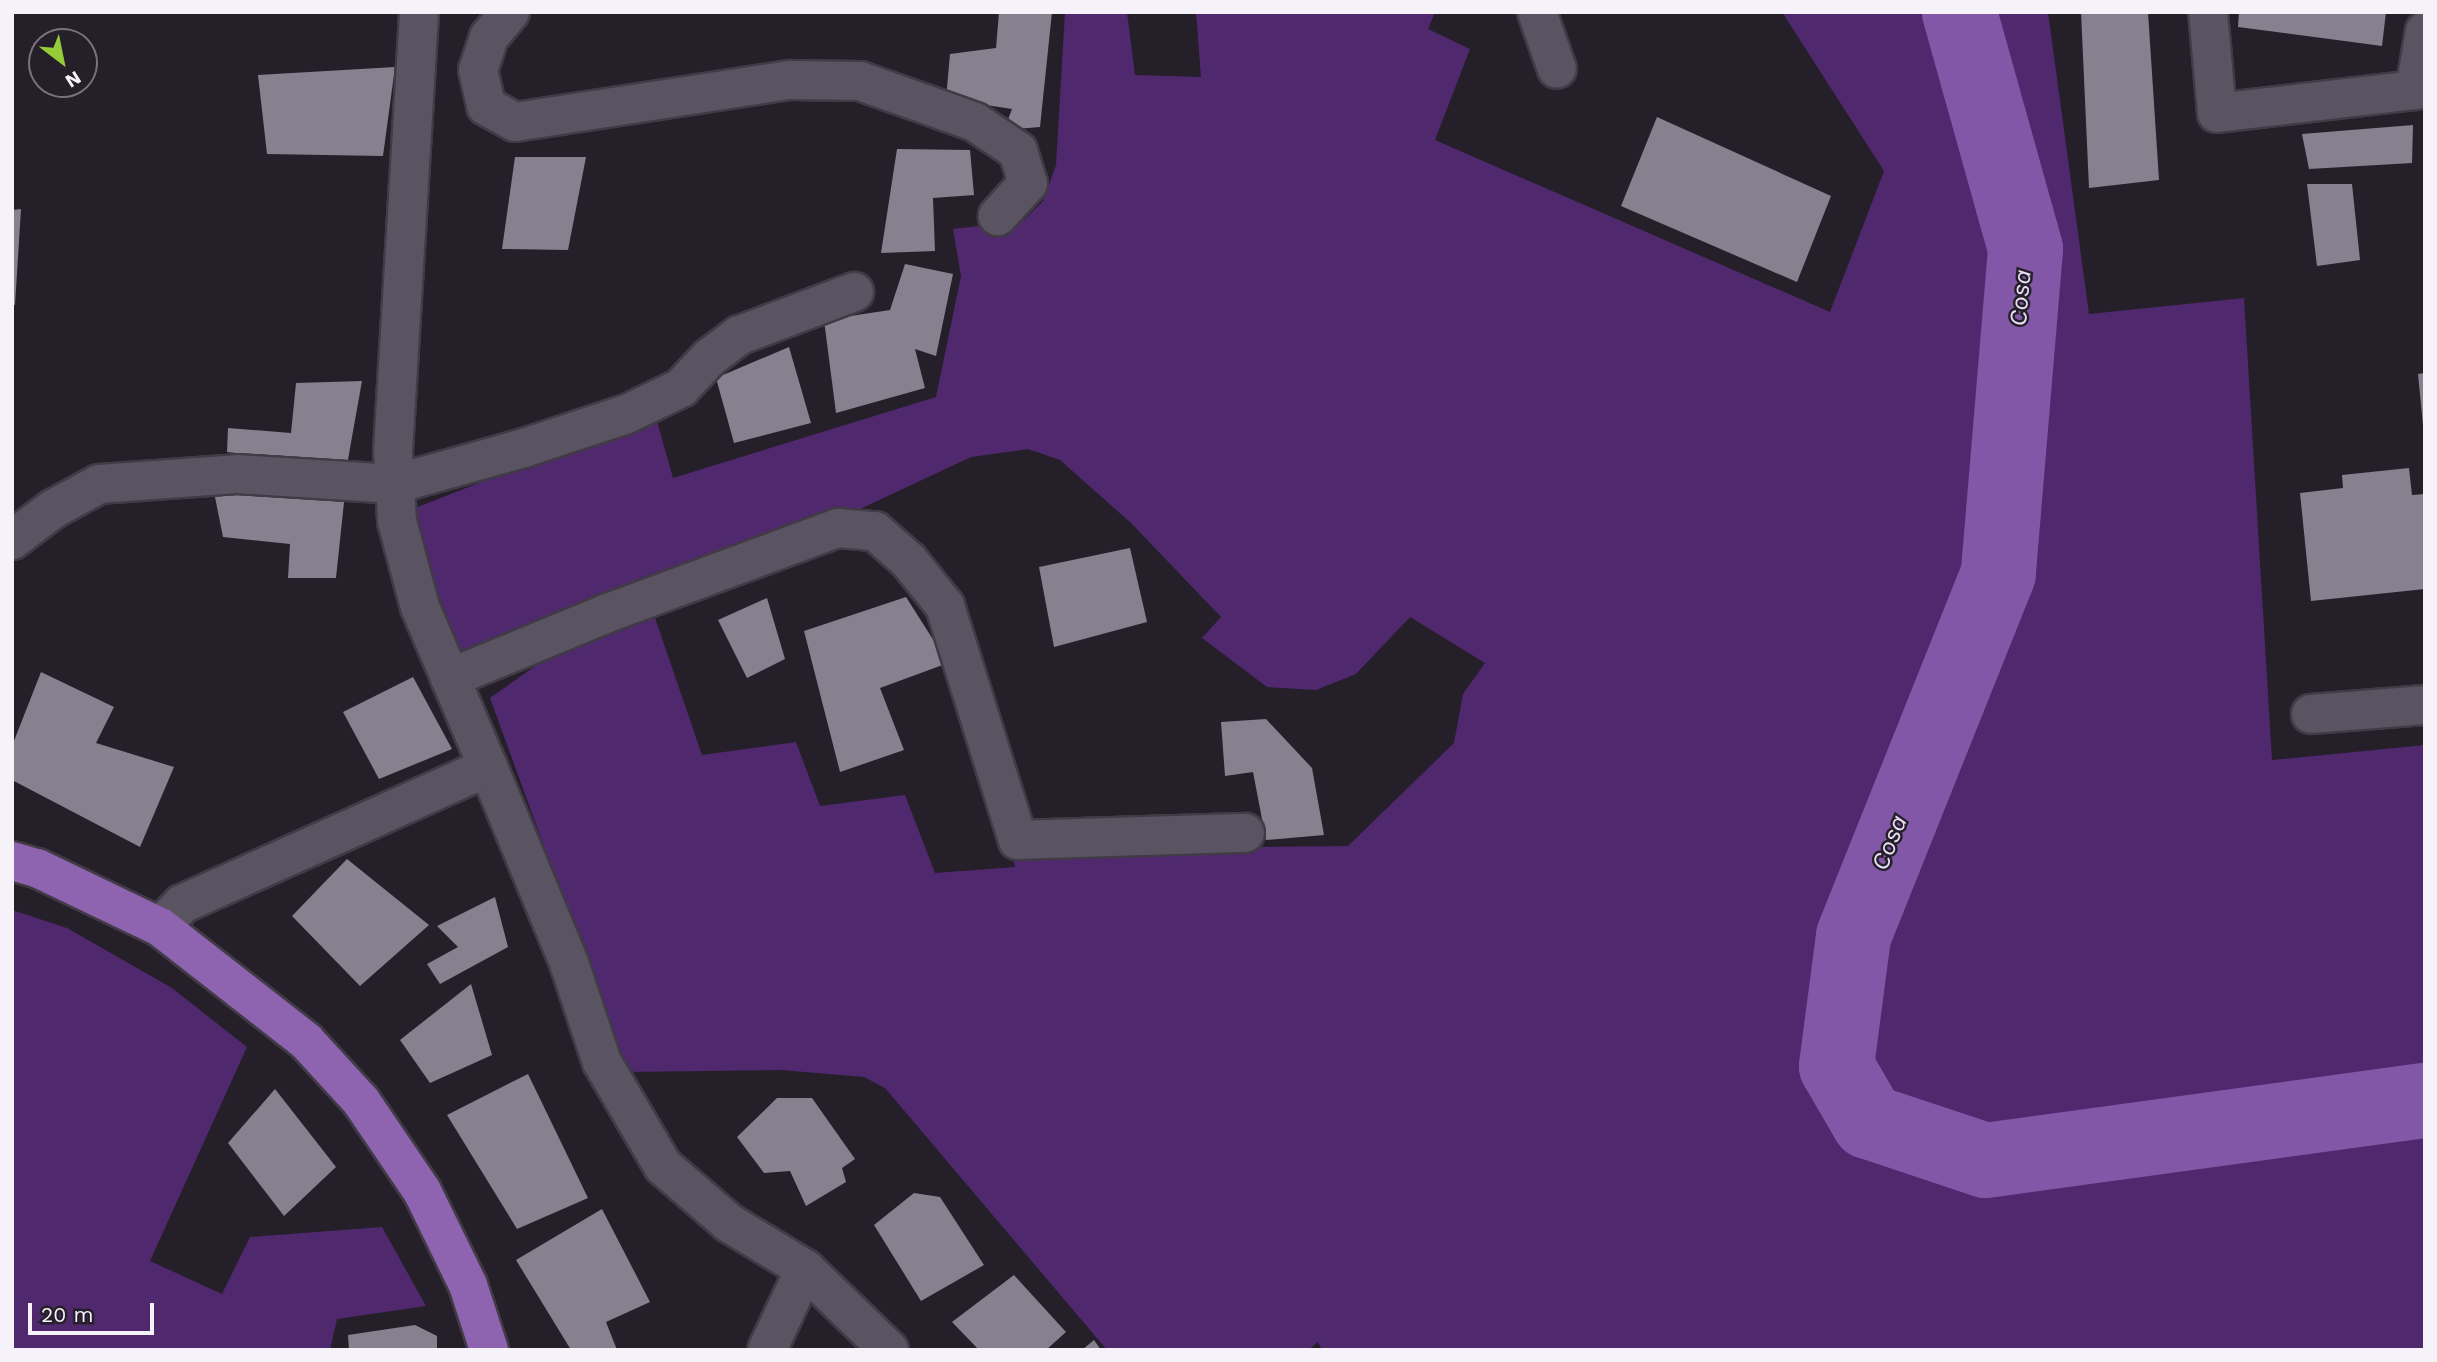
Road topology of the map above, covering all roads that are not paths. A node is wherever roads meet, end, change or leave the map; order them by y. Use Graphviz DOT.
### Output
graph roads {
  1 [pos="419,12"];
  2 [pos="510,12"];
  3 [pos="1537,12"];
  4 [pos="2208,12"];
  5 [pos="2425,31"];
  6 [pos="1557,69"];
  7 [pos="998,216"];
  8 [pos="854,292"];
  9 [pos="395,484"];
  10 [pos="12,540"];
  11 [pos="450,678"];
  12 [pos="2425,705"];
  13 [pos="2311,713"];
  14 [pos="488,767"];
  15 [pos="1245,833"];
  16 [pos="12,861"];
  17 [pos="160,927"];
  18 [pos="805,1269"];
  19 [pos="489,1350"];
  20 [pos="767,1350"];
  21 [pos="889,1350"];
  1 -- 9 [label="street"];
  2 -- 7 [label="street"];
  3 -- 6 [label="street"];
  4 -- 5 [label="street"];
  8 -- 9 [label="street"];
  9 -- 10 [label="street"];
  9 -- 11 [label="street"];
  11 -- 14 [label="street"];
  11 -- 15 [label="street"];
  12 -- 13 [label="street"];
  14 -- 17 [label="street"];
  14 -- 18 [label="street"];
  16 -- 17 [label="main road"];
  17 -- 19 [label="main road"];
  18 -- 20 [label="street"];
  18 -- 21 [label="street"];
}
